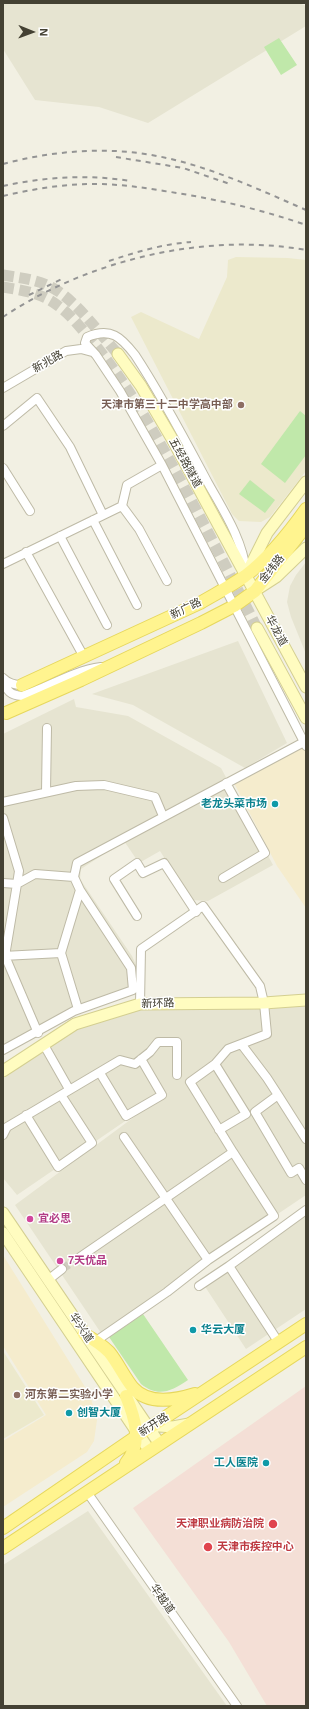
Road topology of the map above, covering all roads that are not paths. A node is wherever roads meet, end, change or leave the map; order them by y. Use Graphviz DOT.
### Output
graph roads {
  1 [pos="118,354"];
  2 [pos="96,355"];
  3 [pos="3,388"];
  4 [pos="3,426"];
  5 [pos="162,465"];
  6 [pos="3,468"];
  7 [pos="306,482"];
  8 [pos="122,506"];
  9 [pos="306,510"];
  10 [pos="30,511"];
  11 [pos="103,515"];
  12 [pos="93,520"];
  13 [pos="306,526"];
  14 [pos="60,536"];
  15 [pos="306,548"];
  16 [pos="26,552"];
  17 [pos="3,564"];
  18 [pos="246,575"];
  19 [pos="167,581"];
  20 [pos="225,589"];
  21 [pos="255,591"];
  22 [pos="137,605"];
  23 [pos="234,606"];
  24 [pos="107,625"];
  25 [pos="257,628"];
  26 [pos="84,657"];
  27 [pos="108,666"];
  28 [pos="3,679"];
  29 [pos="22,685"];
  30 [pos="306,687"];
  31 [pos="4,714"];
  32 [pos="306,718"];
  33 [pos="47,728"];
  34 [pos="305,744"];
  35 [pos="226,783"];
  36 [pos="46,792"];
  37 [pos="3,802"];
  38 [pos="163,816"];
  39 [pos="3,818"];
  40 [pos="74,877"];
  41 [pos="223,878"];
  42 [pos="3,883"];
  43 [pos="17,884"];
  44 [pos="80,890"];
  45 [pos="196,912"];
  46 [pos="137,916"];
  47 [pos="61,953"];
  48 [pos="4,956"];
  49 [pos="306,1000"];
  50 [pos="264,1003"];
  51 [pos="140,1004"];
  52 [pos="78,1009"];
  53 [pos="38,1032"];
  54 [pos="44,1045"];
  55 [pos="242,1045"];
  56 [pos="3,1050"];
  57 [pos="141,1060"];
  58 [pos="215,1064"];
  59 [pos="3,1071"];
  60 [pos="100,1073"];
  61 [pos="177,1075"];
  62 [pos="69,1089"];
  63 [pos="61,1095"];
  64 [pos="278,1095"];
  65 [pos="26,1115"];
  66 [pos="219,1130"];
  67 [pos="3,1135"];
  68 [pos="124,1137"];
  69 [pos="306,1139"];
  70 [pos="233,1152"];
  71 [pos="306,1180"];
  72 [pos="165,1198"];
  73 [pos="306,1210"];
  74 [pos="3,1213"];
  75 [pos="3,1233"];
  76 [pos="80,1257"];
  77 [pos="208,1260"];
  78 [pos="229,1266"];
  79 [pos="62,1269"];
  80 [pos="48,1280"];
  81 [pos="199,1286"];
  82 [pos="306,1324"];
  83 [pos="84,1334"];
  84 [pos="94,1343"];
  85 [pos="279,1343"];
  86 [pos="306,1347"];
  87 [pos="207,1390"];
  88 [pos="122,1398"];
  89 [pos="188,1424"];
  90 [pos="142,1428"];
  91 [pos="154,1446"];
  92 [pos="123,1468"];
  93 [pos="87,1492"];
  94 [pos="3,1528"];
  95 [pos="3,1548"];
  96 [pos="237,1706"];
  1 -- 18 [label="main road, 五经路隧道"];
  2 -- 3 [label="street, 新兆路"];
  2 -- 5 [label="street"];
  2 -- 18 [label="street"];
  4 -- 11 [label="street"];
  5 -- 8 [label="street"];
  5 -- 20 [label="street"];
  6 -- 10 [label="street"];
  7 -- 18 [label="main road"];
  8 -- 11 [label="street"];
  8 -- 19 [label="street"];
  9 -- 18 [label="main road, 金纬路"];
  11 -- 12 [label="street"];
  12 -- 14 [label="street"];
  12 -- 22 [label="street"];
  13 -- 21 [label="main road, 金纬路"];
  14 -- 16 [label="street"];
  14 -- 24 [label="street"];
  15 -- 21 [label="main road"];
  16 -- 17 [label="street"];
  16 -- 26 [label="street"];
  18 -- 20 [label="main road, 新广路"];
  18 -- 21 [label="main road, 华龙道"];
  20 -- 23 [label="street"];
  20 -- 26 [label="main road, 新广路"];
  21 -- 23 [label="main road, 金纬路"];
  21 -- 30 [label="main road, 华龙道"];
  23 -- 27 [label="main road, 新广路"];
  23 -- 34 [label="street"];
  25 -- 32 [label="main road"];
  26 -- 29 [label="main road, 新广路"];
  27 -- 28 [label="street"];
  27 -- 31 [label="main road, 新广路"];
  28 -- 29 [label="street"];
  33 -- 36 [label="street"];
  34 -- 35 [label="street"];
  35 -- 38 [label="street"];
  35 -- 41 [label="street"];
  36 -- 37 [label="street"];
  36 -- 38 [label="street"];
  38 -- 40 [label="street"];
  39 -- 43 [label="street"];
  40 -- 43 [label="street"];
  40 -- 44 [label="street"];
  42 -- 43 [label="street"];
  43 -- 48 [label="street"];
  44 -- 47 [label="street"];
  44 -- 52 [label="street"];
  45 -- 46 [label="street"];
  45 -- 50 [label="street"];
  45 -- 51 [label="street"];
  47 -- 48 [label="street"];
  47 -- 52 [label="street"];
  48 -- 53 [label="street"];
  49 -- 50 [label="main road, 新环路"];
  50 -- 51 [label="main road, 新环路"];
  50 -- 58 [label="street"];
  51 -- 54 [label="main road, 新环路"];
  52 -- 53 [label="street"];
  53 -- 56 [label="street"];
  54 -- 59 [label="main road, 新环路"];
  54 -- 62 [label="street"];
  55 -- 64 [label="street"];
  57 -- 60 [label="street"];
  57 -- 60 [label="street"];
  57 -- 61 [label="street"];
  58 -- 66 [label="street"];
  58 -- 66 [label="street"];
  60 -- 62 [label="street"];
  62 -- 63 [label="street"];
  63 -- 65 [label="street"];
  63 -- 65 [label="street"];
  64 -- 69 [label="street"];
  64 -- 71 [label="street"];
  65 -- 67 [label="street"];
  66 -- 70 [label="street"];
  68 -- 72 [label="street"];
  70 -- 72 [label="street"];
  70 -- 77 [label="street"];
  72 -- 76 [label="street"];
  72 -- 77 [label="street"];
  73 -- 78 [label="street"];
  74 -- 80 [label="main road, 华兴道"];
  75 -- 88 [label="main road, 华兴道"];
  77 -- 84 [label="street"];
  78 -- 81 [label="street"];
  78 -- 85 [label="street"];
  79 -- 80 [label="street"];
  80 -- 83 [label="main road, 华兴道"];
  82 -- 85 [label="main road, 新开路"];
  83 -- 84 [label="main road"];
  84 -- 87 [label="main road"];
  84 -- 88 [label="main road, 华兴道"];
  85 -- 87 [label="main road, 新开路"];
  86 -- 89 [label="main road, 新开路"];
  87 -- 90 [label="main road, 新开路"];
  88 -- 90 [label="main road"];
  89 -- 90 [label="main road"];
  89 -- 91 [label="main road, 新开路"];
  90 -- 91 [label="main road"];
  90 -- 92 [label="main road"];
  90 -- 94 [label="main road, 新开路"];
  91 -- 92 [label="main road, 新开路"];
  92 -- 93 [label="main road, 新开路"];
  93 -- 95 [label="main road, 新开路"];
  93 -- 96 [label="street, 华越道"];
}
